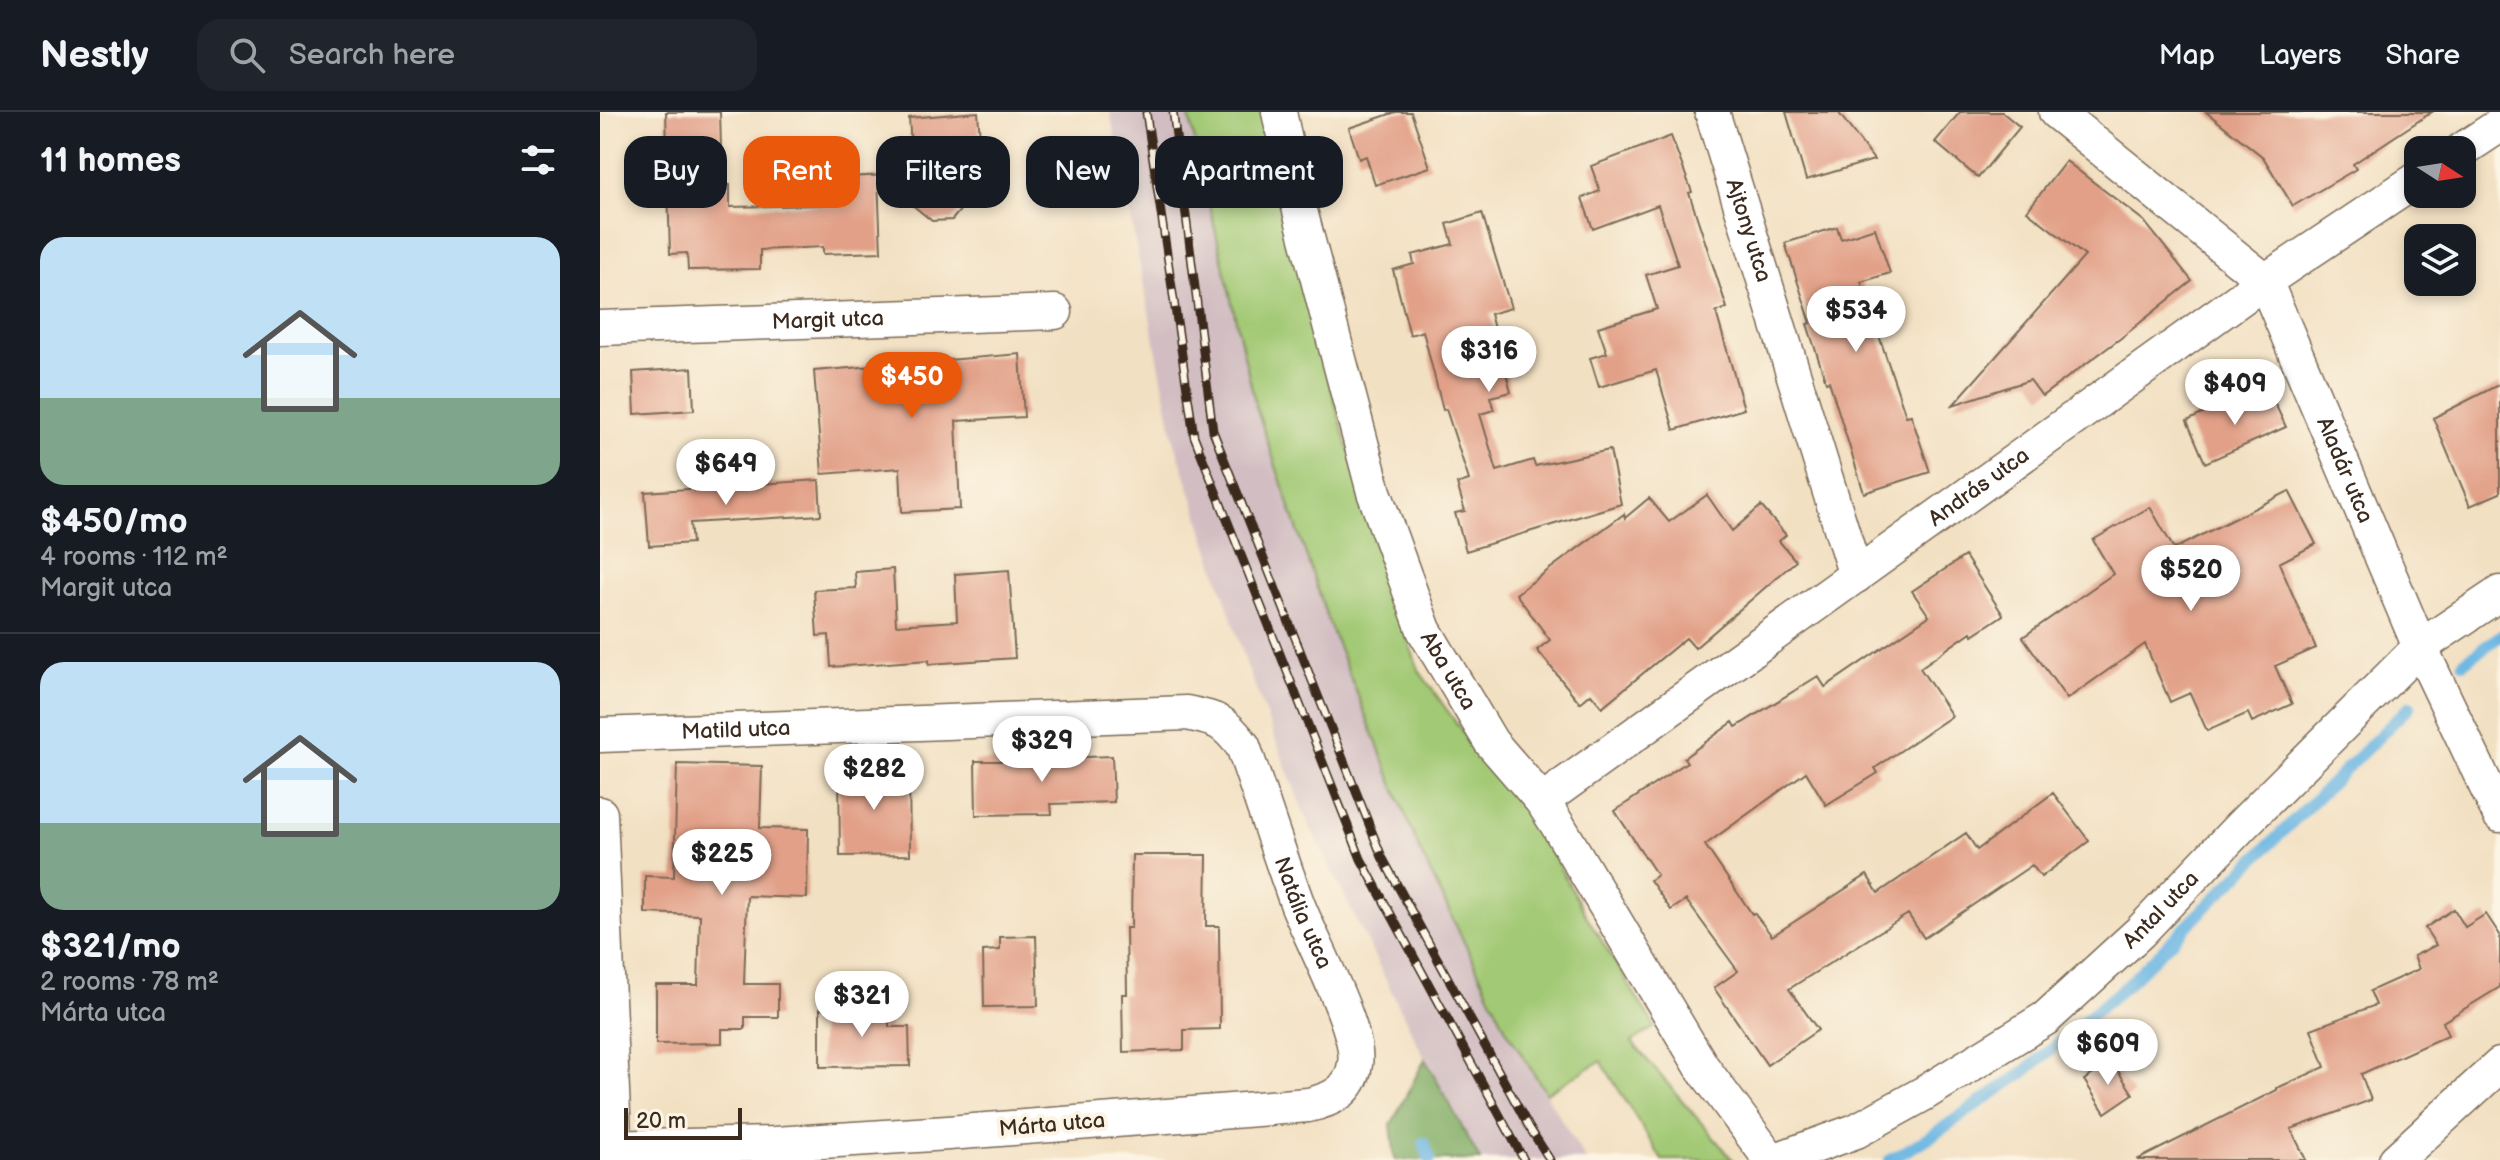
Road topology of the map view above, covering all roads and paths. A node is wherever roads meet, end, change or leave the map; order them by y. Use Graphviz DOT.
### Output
graph roads {
  1 [pos="1279,112"];
  2 [pos="1712,112"];
  3 [pos="2056,112"];
  4 [pos="2500,125"];
  5 [pos="2476,141"];
  6 [pos="2404,188"];
  7 [pos="2265,281"];
  8 [pos="1055,312"];
  9 [pos="600,328"];
  10 [pos="1856,576"];
  11 [pos="2500,593"];
  12 [pos="2420,647"];
  13 [pos="600,735"];
  14 [pos="1243,746"];
  15 [pos="2496,797"];
  16 [pos="1542,801"];
  17 [pos="600,814"];
  18 [pos="2500,1065"];
  19 [pos="1351,1079"];
  20 [pos="609,1152"];
  21 [pos="1774,1160"];
  22 [pos="2396,1160"];
  1 -- 16 [label="street, Aba utca"];
  2 -- 10 [label="street, Ajtony utca"];
  3 -- 7 [label="street, Aladár utca"];
  4 -- 5 [label="street"];
  6 -- 7 [label="street, András utca"];
  7 -- 10 [label="street, András utca"];
  7 -- 12 [label="street, Aladár utca"];
  8 -- 9 [label="street, Margit utca"];
  10 -- 16 [label="street, András utca"];
  11 -- 12 [label="street, Antal utca"];
  12 -- 15 [label="street, Aladár utca"];
  12 -- 21 [label="street, Antal utca"];
  13 -- 14 [label="street, Matild utca"];
  14 -- 19 [label="street, Natália utca"];
  16 -- 21 [label="street, Aba utca"];
  17 -- 20 [label="street"];
  18 -- 22 [label="street"];
  19 -- 20 [label="street, Márta utca"];
}
